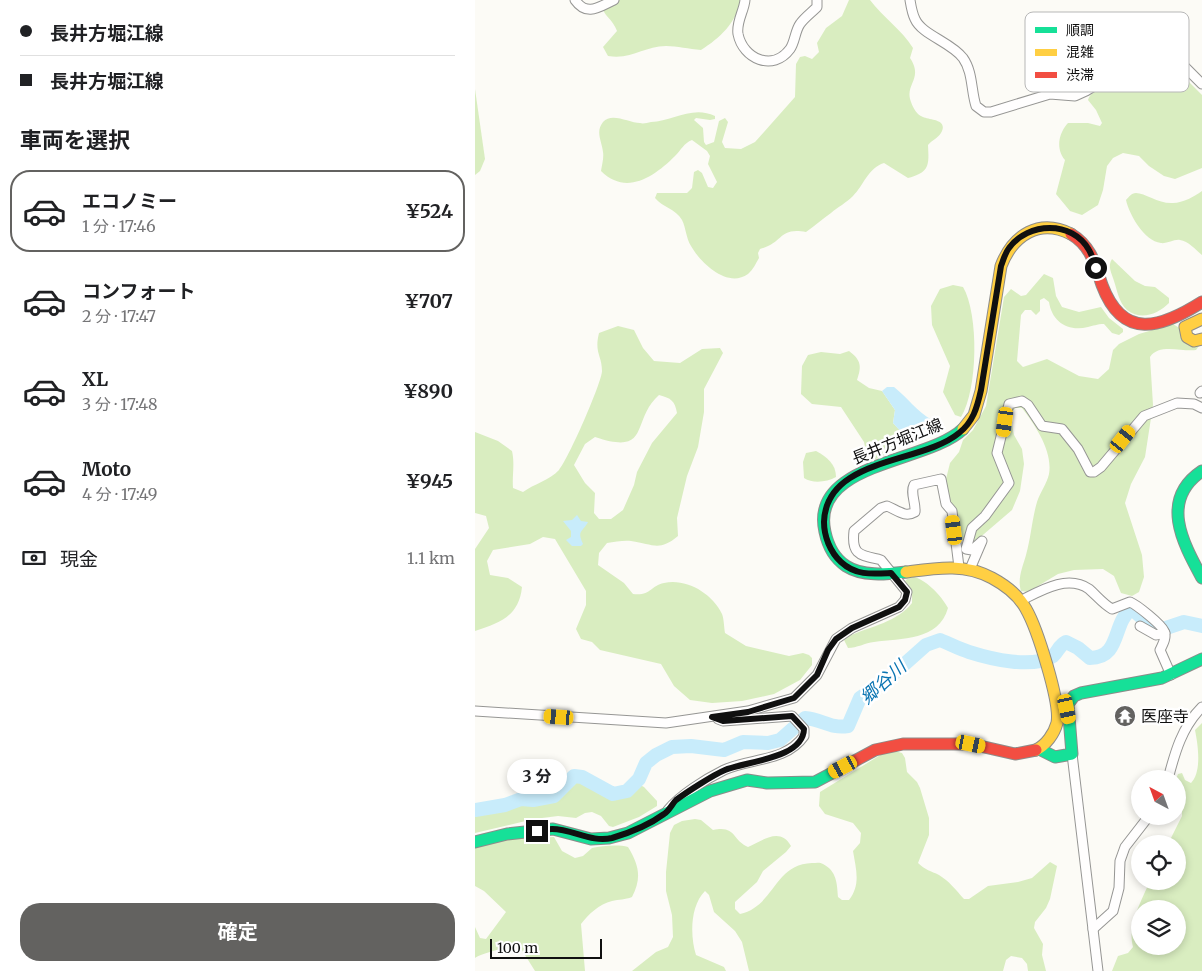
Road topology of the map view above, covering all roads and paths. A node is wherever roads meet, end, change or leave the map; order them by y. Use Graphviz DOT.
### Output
graph roads {
  1 [pos="575,0"];
  2 [pos="614,0"];
  3 [pos="745,0"];
  4 [pos="817,0"];
  5 [pos="910,0"];
  6 [pos="1189,71"];
  7 [pos="1202,84"];
  8 [pos="1084,92"];
  9 [pos="1202,302"];
  10 [pos="1173,318"];
  11 [pos="1202,319"];
  12 [pos="1185,327"];
  13 [pos="1202,339"];
  14 [pos="1202,408"];
  15 [pos="1202,463"];
  16 [pos="1198,473"];
  17 [pos="964,568"];
  18 [pos="891,573"];
  19 [pos="1202,578"];
  20 [pos="1020,601"];
  21 [pos="1140,626"];
  22 [pos="1165,634"];
  23 [pos="1202,659"];
  24 [pos="1171,675"];
  25 [pos="1202,707"];
  26 [pos="475,711"];
  27 [pos="712,717"];
  28 [pos="1039,749"];
  29 [pos="1072,754"];
  30 [pos="1171,770"];
  31 [pos="665,814"];
  32 [pos="1142,825"];
  33 [pos="475,842"];
  34 [pos="1093,928"];
  35 [pos="1098,971"];
  1 -- 2 [label="street"];
  3 -- 4 [label="street"];
  5 -- 8 [label="street"];
  6 -- 7 [label="street"];
  9 -- 10 [label="main road, 長井方堀江線"];
  10 -- 12 [label="main road"];
  10 -- 18 [label="main road, 長井方堀江線"];
  11 -- 12 [label="main road"];
  12 -- 13 [label="main road"];
  14 -- 17 [label="street"];
  15 -- 16 [label="street"];
  16 -- 19 [label="main road"];
  17 -- 18 [label="main road, 長井方堀江線"];
  17 -- 18 [label="street"];
  17 -- 20 [label="main road, 長井方堀江線"];
  18 -- 27 [label="street"];
  20 -- 22 [label="street"];
  20 -- 28 [label="main road, 長井方堀江線"];
  21 -- 22 [label="street"];
  22 -- 24 [label="street"];
  23 -- 24 [label="main road"];
  24 -- 29 [label="main road"];
  25 -- 30 [label="street"];
  26 -- 27 [label="street"];
  27 -- 31 [label="street"];
  28 -- 29 [label="main road"];
  28 -- 31 [label="main road"];
  29 -- 34 [label="street"];
  31 -- 33 [label="main road"];
  32 -- 34 [label="street"];
  34 -- 35 [label="street"];
}
